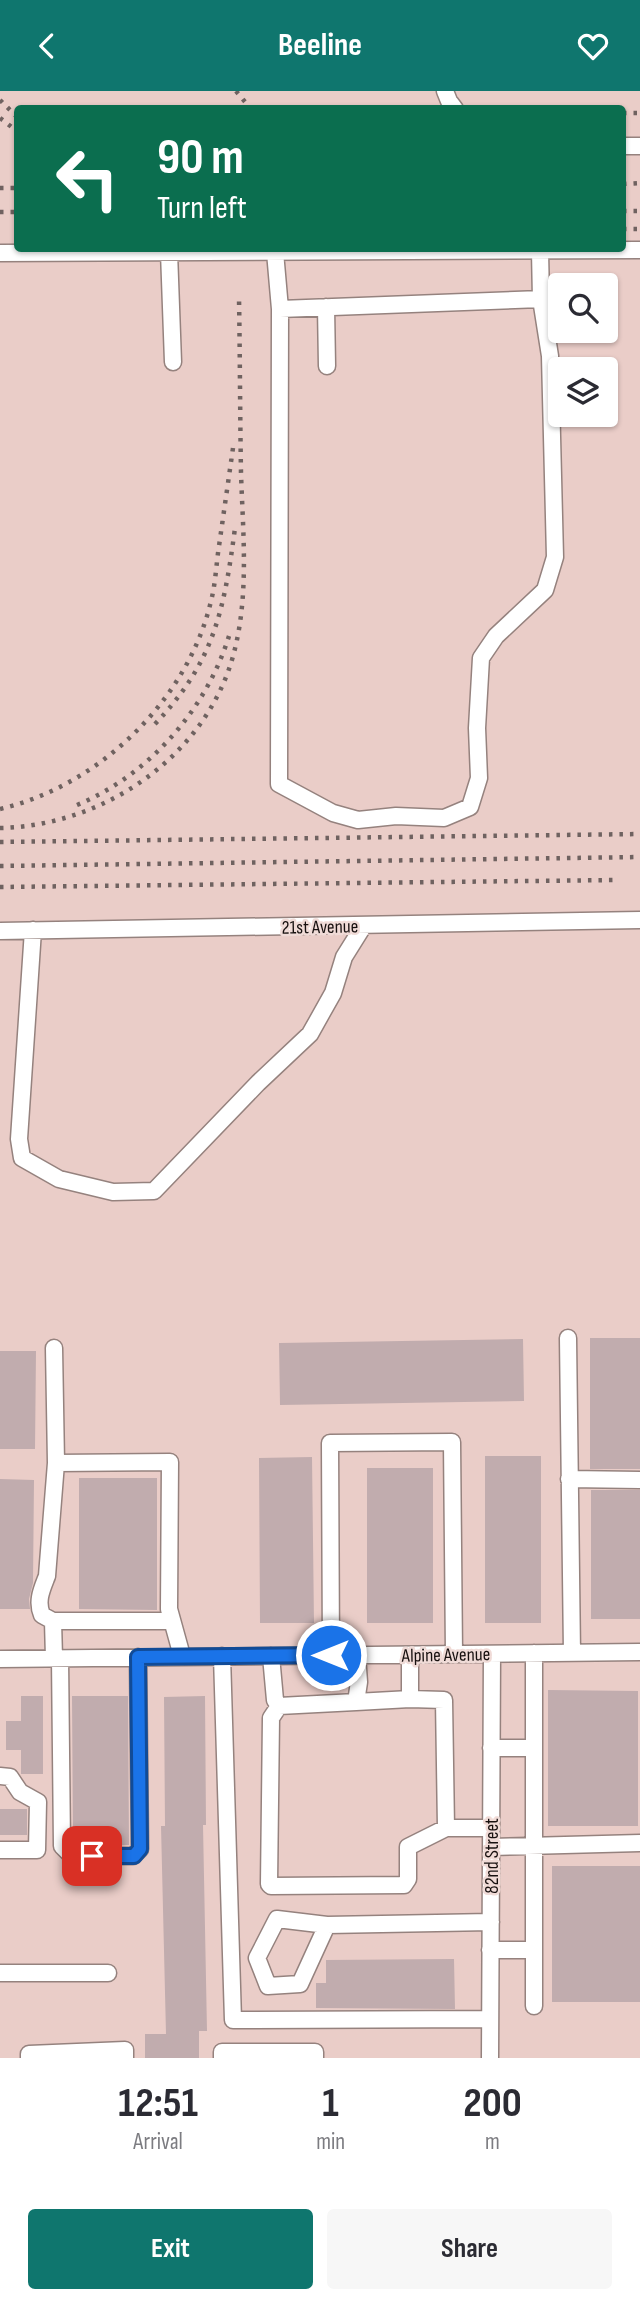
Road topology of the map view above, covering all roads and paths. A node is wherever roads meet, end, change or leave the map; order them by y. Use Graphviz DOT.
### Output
graph roads {
  1 [pos="169,252"];
  2 [pos="275,252"];
  3 [pos="540,252"];
  4 [pos="0,253"];
  5 [pos="541,299"];
  6 [pos="326,307"];
  7 [pos="280,309"];
  8 [pos="173,362"];
  9 [pos="327,366"];
  10 [pos="640,920"];
  11 [pos="364,925"];
  12 [pos="33,930"];
  13 [pos="0,931"];
  14 [pos="568,1338"];
  15 [pos="54,1348"];
  16 [pos="56,1462"];
  17 [pos="569,1479"];
  18 [pos="640,1480"];
  19 [pos="53,1621"];
  20 [pos="172,1621"];
  21 [pos="640,1652"];
  22 [pos="534,1653"];
  23 [pos="572,1653"];
  24 [pos="454,1654"];
  25 [pos="492,1654"];
  26 [pos="331,1655"];
  27 [pos="357,1655"];
  28 [pos="410,1655"];
  29 [pos="182,1656"];
  30 [pos="222,1656"];
  31 [pos="271,1656"];
  32 [pos="138,1657"];
  33 [pos="57,1658"];
  34 [pos="0,1659"];
  35 [pos="410,1699"];
  36 [pos="356,1702"];
  37 [pos="279,1706"];
  38 [pos="491,1748"];
  39 [pos="533,1748"];
  40 [pos="0,1776"];
  41 [pos="446,1828"];
  42 [pos="491,1828"];
  43 [pos="640,1843"];
  44 [pos="533,1846"];
  45 [pos="491,1847"];
  46 [pos="0,1850"];
  47 [pos="491,1922"];
  48 [pos="327,1925"];
  49 [pos="490,1950"];
  50 [pos="534,1950"];
  51 [pos="0,1973"];
  52 [pos="108,1973"];
  53 [pos="534,2006"];
  54 [pos="490,2019"];
  55 [pos="29,2058"];
  56 [pos="125,2058"];
  57 [pos="222,2058"];
  58 [pos="315,2058"];
  59 [pos="490,2058"];
  1 -- 2 [label="street"];
  1 -- 4 [label="street"];
  1 -- 8 [label="street"];
  2 -- 7 [label="street"];
  3 -- 5 [label="street"];
  5 -- 6 [label="street"];
  5 -- 7 [label="street"];
  6 -- 7 [label="street"];
  6 -- 9 [label="street"];
  10 -- 11 [label="street, 21st Avenue"];
  11 -- 12 [label="street, 21st Avenue"];
  11 -- 12 [label="street"];
  12 -- 13 [label="street, 21st Avenue"];
  14 -- 17 [label="street"];
  15 -- 16 [label="street"];
  16 -- 19 [label="street"];
  16 -- 20 [label="street"];
  17 -- 18 [label="street"];
  17 -- 23 [label="street"];
  19 -- 20 [label="street"];
  19 -- 33 [label="street"];
  20 -- 29 [label="street"];
  21 -- 23 [label="street, Alpine Avenue"];
  22 -- 23 [label="street, Alpine Avenue"];
  22 -- 25 [label="street, Alpine Avenue"];
  22 -- 39 [label="street"];
  24 -- 25 [label="street, Alpine Avenue"];
  24 -- 26 [label="street"];
  24 -- 28 [label="street, Alpine Avenue"];
  25 -- 38 [label="street, 82nd Street"];
  26 -- 27 [label="street, Alpine Avenue"];
  26 -- 31 [label="street, Alpine Avenue"];
  27 -- 28 [label="street, Alpine Avenue"];
  27 -- 36 [label="street"];
  28 -- 35 [label="street"];
  29 -- 30 [label="street, Alpine Avenue"];
  29 -- 32 [label="street, Alpine Avenue"];
  30 -- 31 [label="street, Alpine Avenue"];
  30 -- 54 [label="street"];
  31 -- 37 [label="street"];
  32 -- 33 [label="street, Alpine Avenue"];
  32 -- 33 [label="street"];
  33 -- 34 [label="street, Alpine Avenue"];
  35 -- 36 [label="street"];
  35 -- 41 [label="street"];
  36 -- 37 [label="street"];
  37 -- 41 [label="street"];
  38 -- 39 [label="street"];
  38 -- 42 [label="street, 82nd Street"];
  39 -- 44 [label="street"];
  40 -- 46 [label="street"];
  41 -- 42 [label="street"];
  42 -- 45 [label="street, 82nd Street"];
  43 -- 44 [label="street"];
  44 -- 45 [label="street"];
  44 -- 50 [label="street"];
  45 -- 47 [label="street, 82nd Street"];
  47 -- 48 [label="street"];
  47 -- 49 [label="street, 82nd Street"];
  48 -- 48 [label="street"];
  49 -- 50 [label="street"];
  49 -- 54 [label="street, 82nd Street"];
  50 -- 53 [label="street"];
  51 -- 52 [label="street"];
  54 -- 59 [label="street, 82nd Street"];
  55 -- 56 [label="street"];
  57 -- 58 [label="street"];
}
